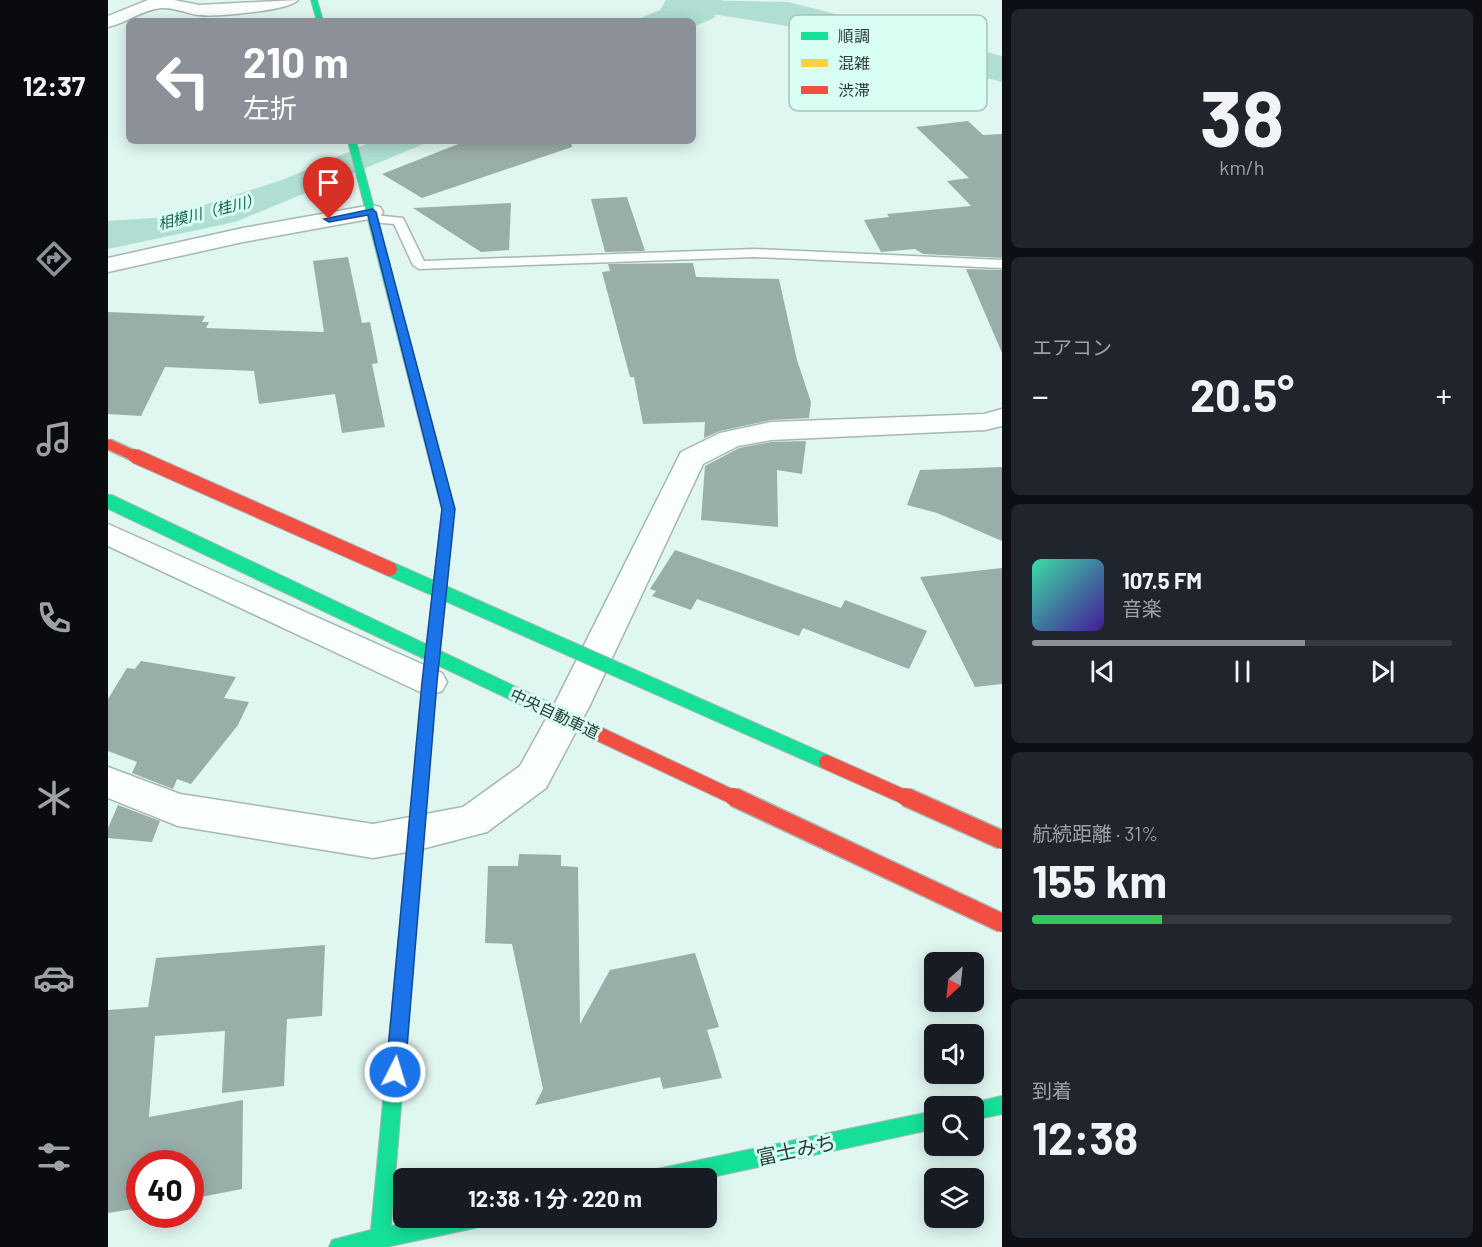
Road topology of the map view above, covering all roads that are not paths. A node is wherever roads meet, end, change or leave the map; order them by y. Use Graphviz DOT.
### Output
graph roads {
  1 [pos="290,0"];
  2 [pos="314,0"];
  3 [pos="319,18"];
  4 [pos="108,22"];
  5 [pos="353,144"];
  6 [pos="373,215"];
  7 [pos="1002,264"];
  8 [pos="108,265"];
  9 [pos="996,423"];
  10 [pos="108,444"];
  11 [pos="108,501"];
  12 [pos="108,534"];
  13 [pos="430,682"];
  14 [pos="108,782"];
  15 [pos="418,834"];
  16 [pos="1002,840"];
  17 [pos="1002,922"];
  18 [pos="1002,1105"];
  19 [pos="984,1109"];
  20 [pos="924,1121"];
  21 [pos="708,1168"];
  22 [pos="428,1228"];
  23 [pos="380,1238"];
  24 [pos="339,1247"];
  1 -- 4 [label="street"];
  2 -- 3 [label="main road"];
  5 -- 6 [label="main road"];
  6 -- 7 [label="lane"];
  6 -- 8 [label="street"];
  6 -- 13 [label="main road"];
  9 -- 15 [label="street"];
  10 -- 16 [label="main road, bridge"];
  11 -- 17 [label="main road, 中央自動車道, bridge"];
  12 -- 13 [label="street"];
  13 -- 15 [label="main road"];
  14 -- 15 [label="street"];
  15 -- 23 [label="main road"];
  18 -- 19 [label="main road"];
  20 -- 21 [label="main road, 富士みち"];
  22 -- 23 [label="main road"];
  23 -- 24 [label="main road"];
}
